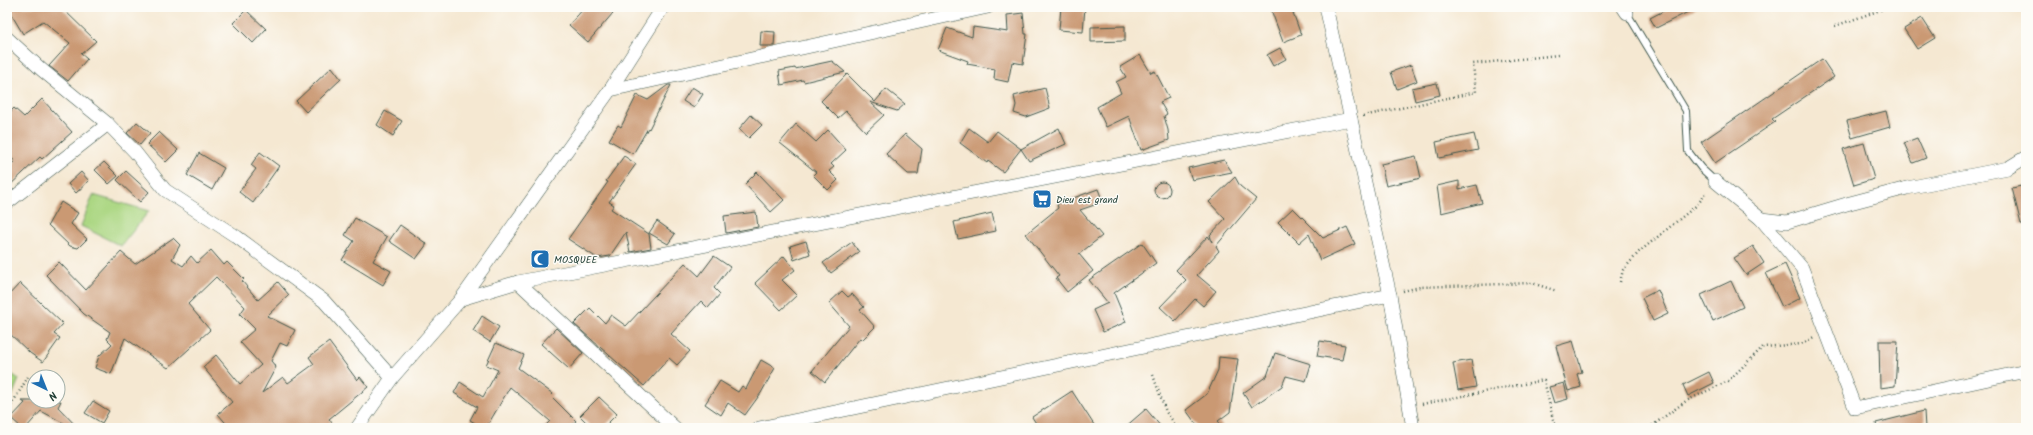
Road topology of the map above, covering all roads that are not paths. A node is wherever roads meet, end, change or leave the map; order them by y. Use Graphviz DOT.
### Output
graph roads {
  1 [pos="663,7"];
  2 [pos="988,7"];
  3 [pos="1326,7"];
  4 [pos="1625,10"];
  5 [pos="7,38"];
  6 [pos="610,90"];
  7 [pos="1351,119"];
  8 [pos="108,124"];
  9 [pos="2026,157"];
  10 [pos="1715,181"];
  11 [pos="7,203"];
  12 [pos="1761,218"];
  13 [pos="518,282"];
  14 [pos="1390,295"];
  15 [pos="461,299"];
  16 [pos="2026,371"];
  17 [pos="392,378"];
  18 [pos="357,428"];
  19 [pos="675,428"];
  20 [pos="759,428"];
  21 [pos="1413,428"];
  1 -- 6 [label="street"];
  2 -- 6 [label="street"];
  3 -- 7 [label="street"];
  4 -- 10 [label="lane"];
  5 -- 8 [label="street"];
  6 -- 15 [label="street"];
  7 -- 13 [label="street"];
  7 -- 14 [label="street"];
  8 -- 11 [label="street"];
  8 -- 17 [label="street"];
  9 -- 12 [label="street"];
  10 -- 12 [label="street"];
  12 -- 16 [label="street"];
  13 -- 15 [label="street"];
  13 -- 19 [label="street"];
  14 -- 20 [label="street"];
  14 -- 21 [label="street"];
  15 -- 17 [label="street"];
  17 -- 18 [label="street"];
}
